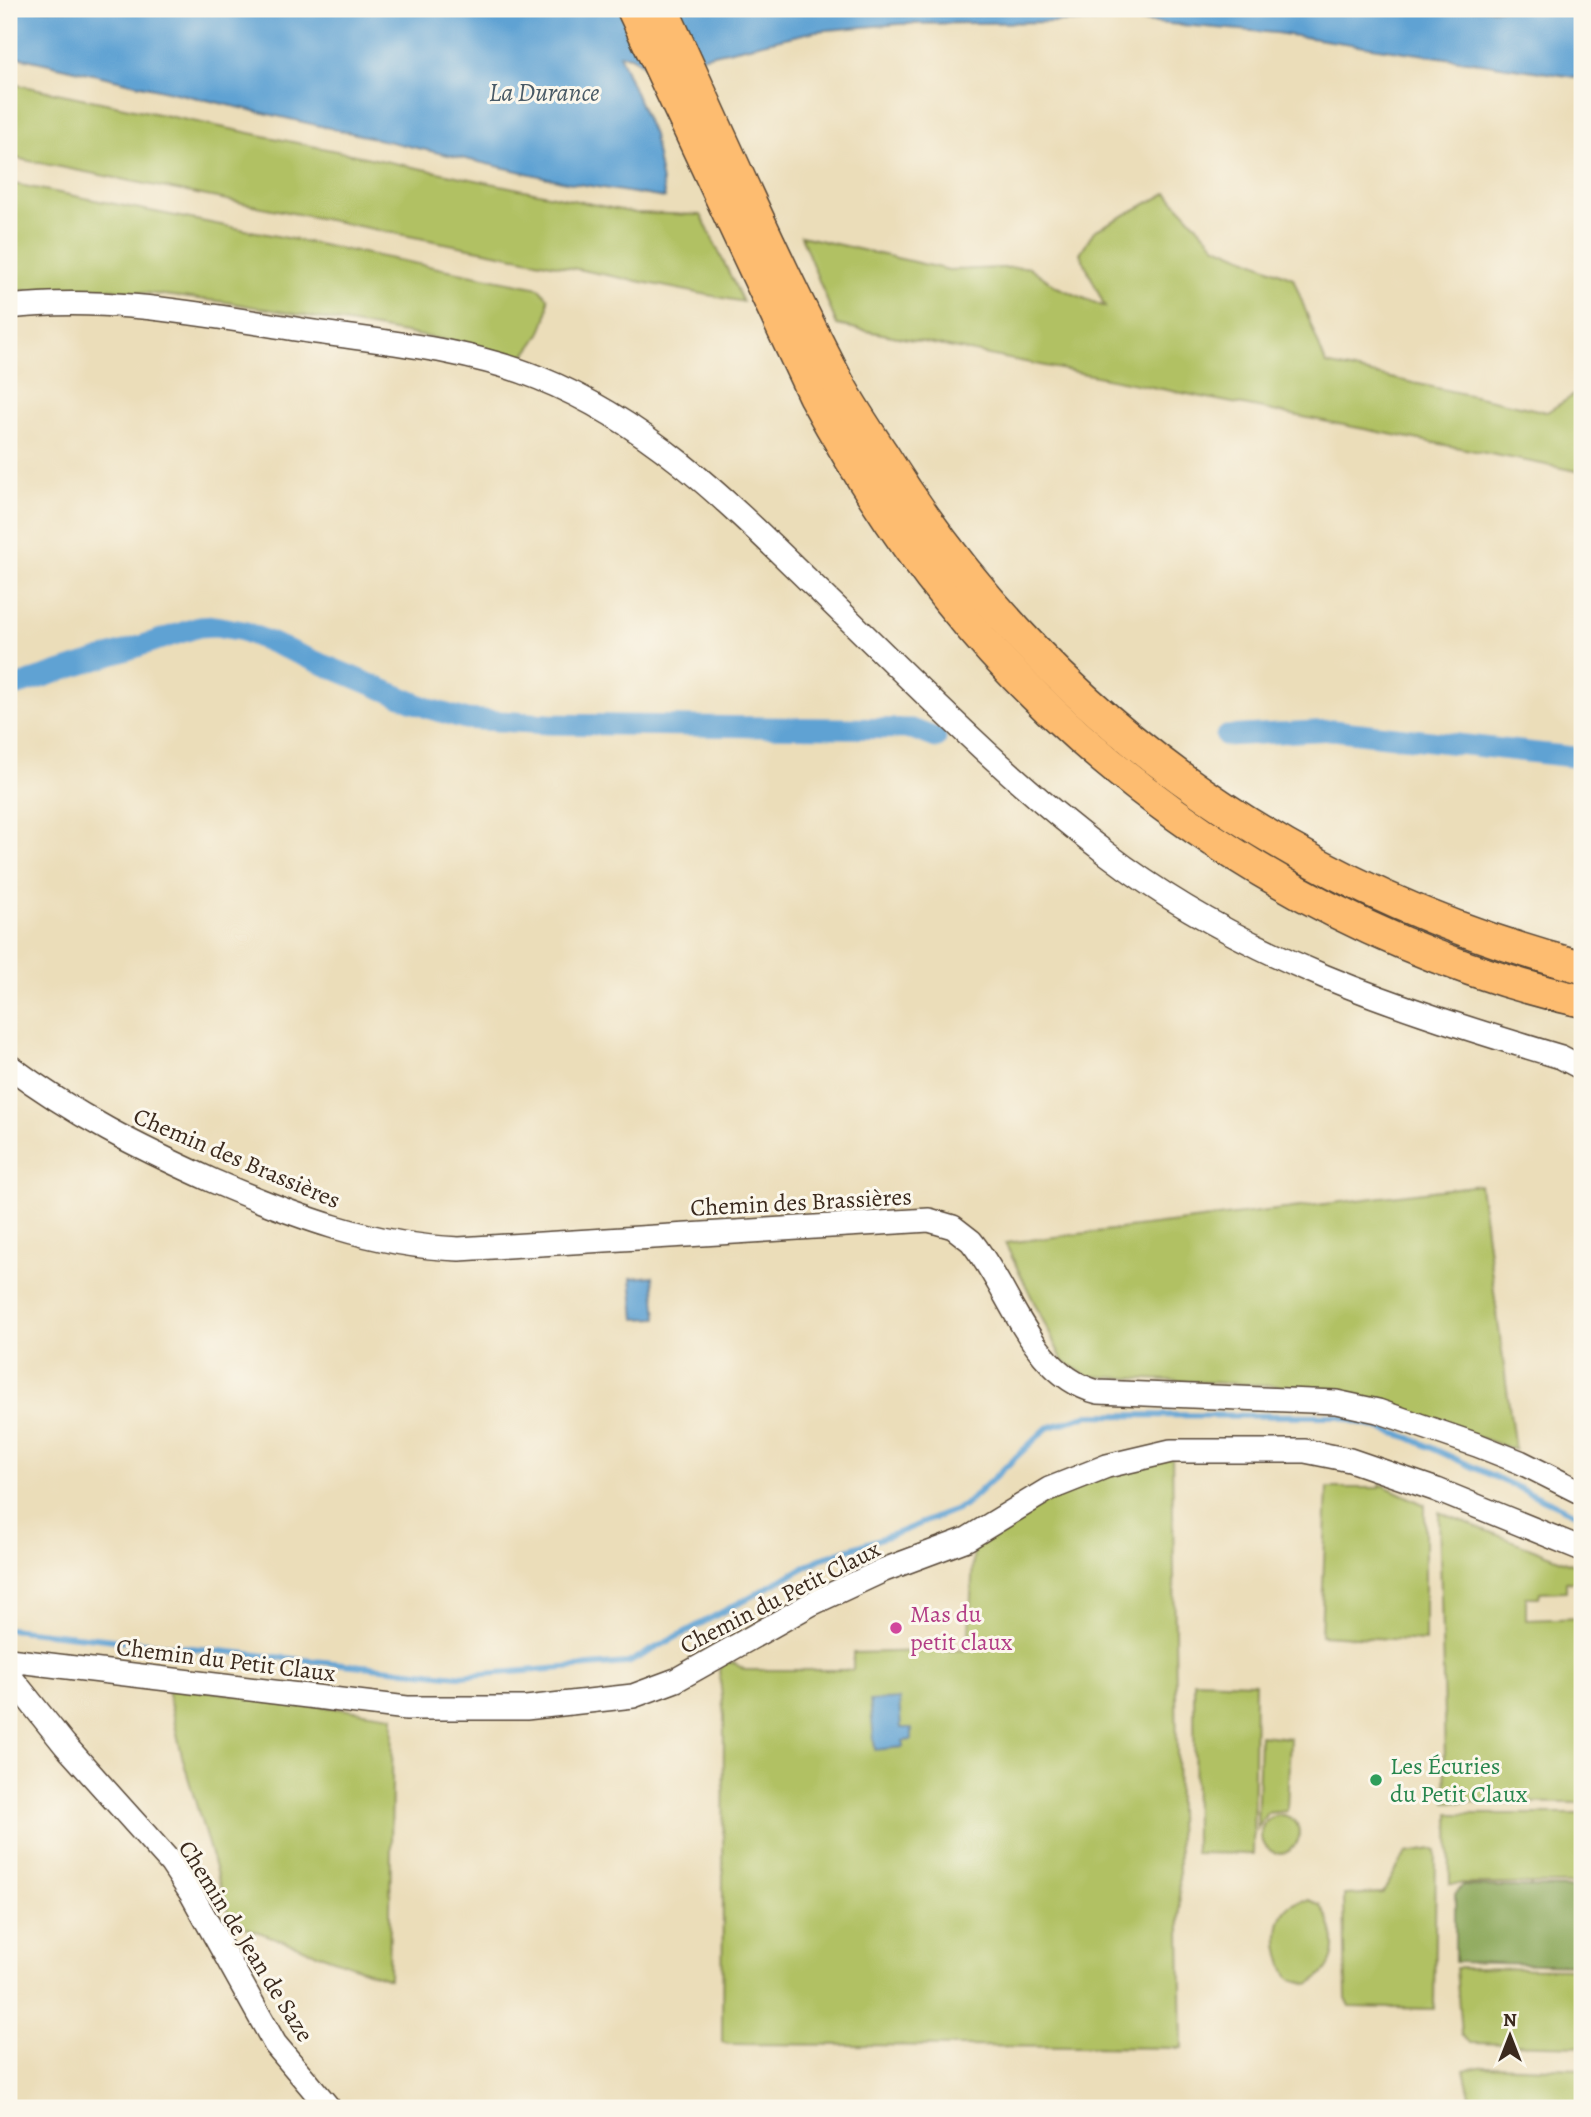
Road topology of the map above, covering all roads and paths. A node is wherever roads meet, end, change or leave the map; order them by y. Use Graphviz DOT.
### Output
graph roads {
  1 [pos="633,9"];
  2 [pos="662,9"];
  3 [pos="9,307"];
  4 [pos="826,389"];
  5 [pos="1582,967"];
  6 [pos="1582,1002"];
  7 [pos="9,1066"];
  8 [pos="1582,1068"];
  9 [pos="1582,1493"];
  10 [pos="1582,1549"];
  11 [pos="9,1660"];
  12 [pos="9,1675"];
  13 [pos="329,2108"];
  1 -- 4 [label="highway"];
  2 -- 4 [label="highway"];
  3 -- 8 [label="street"];
  4 -- 5 [label="highway"];
  4 -- 6 [label="highway"];
  7 -- 9 [label="street, Chemin des Brassières"];
  10 -- 11 [label="street, Chemin du Petit Claux"];
  12 -- 13 [label="street, Chemin de Jean de Saze"];
}
